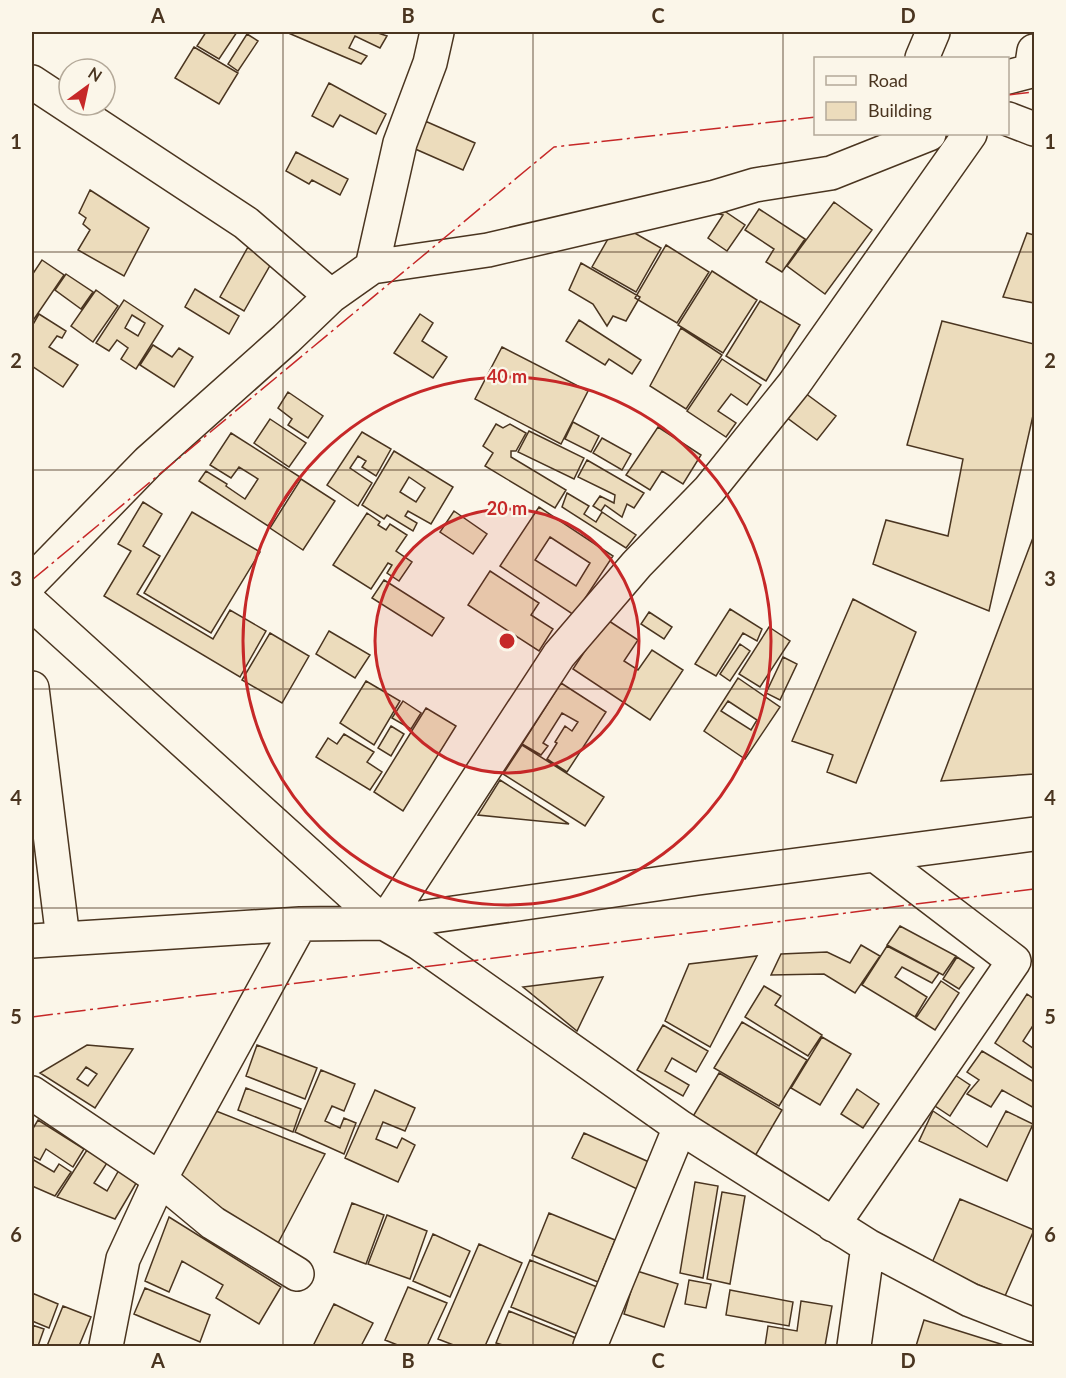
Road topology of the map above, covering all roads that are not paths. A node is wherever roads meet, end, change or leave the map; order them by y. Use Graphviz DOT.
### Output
graph roads {
  1 [pos="437,32"];
  2 [pos="933,32"];
  3 [pos="1035,51"];
  4 [pos="922,57"];
  5 [pos="1009,78"];
  6 [pos="32,82"];
  7 [pos="1009,119"];
  8 [pos="1035,129"];
  9 [pos="926,135"];
  10 [pos="969,135"];
  11 [pos="372,267"];
  12 [pos="331,296"];
  13 [pos="32,581"];
  14 [pos="32,604"];
  15 [pos="32,688"];
  16 [pos="1035,834"];
  17 [pos="875,855"];
  18 [pos="384,922"];
  19 [pos="300,924"];
  20 [pos="47,940"];
  21 [pos="32,1093"];
  22 [pos="681,1126"];
  23 [pos="159,1179"];
  24 [pos="833,1225"];
  25 [pos="868,1246"];
  26 [pos="297,1274"];
  27 [pos="1035,1325"];
  28 [pos="106,1347"];
  29 [pos="590,1347"];
  30 [pos="854,1347"];
  1 -- 11 [label="street"];
  2 -- 4 [label="street"];
  3 -- 5 [label="street"];
  6 -- 12 [label="street"];
  7 -- 8 [label="street"];
  9 -- 11 [label="street"];
  10 -- 18 [label="street"];
  11 -- 12 [label="street"];
  12 -- 13 [label="street"];
  14 -- 18 [label="street"];
  15 -- 20 [label="street"];
  16 -- 17 [label="street"];
  17 -- 18 [label="street"];
  17 -- 24 [label="street"];
  18 -- 19 [label="street"];
  18 -- 22 [label="street"];
  19 -- 20 [label="street"];
  19 -- 23 [label="street"];
  21 -- 23 [label="street"];
  22 -- 24 [label="street"];
  22 -- 29 [label="street"];
  23 -- 26 [label="street"];
  23 -- 28 [label="street"];
  24 -- 25 [label="street"];
  25 -- 27 [label="street"];
  25 -- 30 [label="street"];
}
